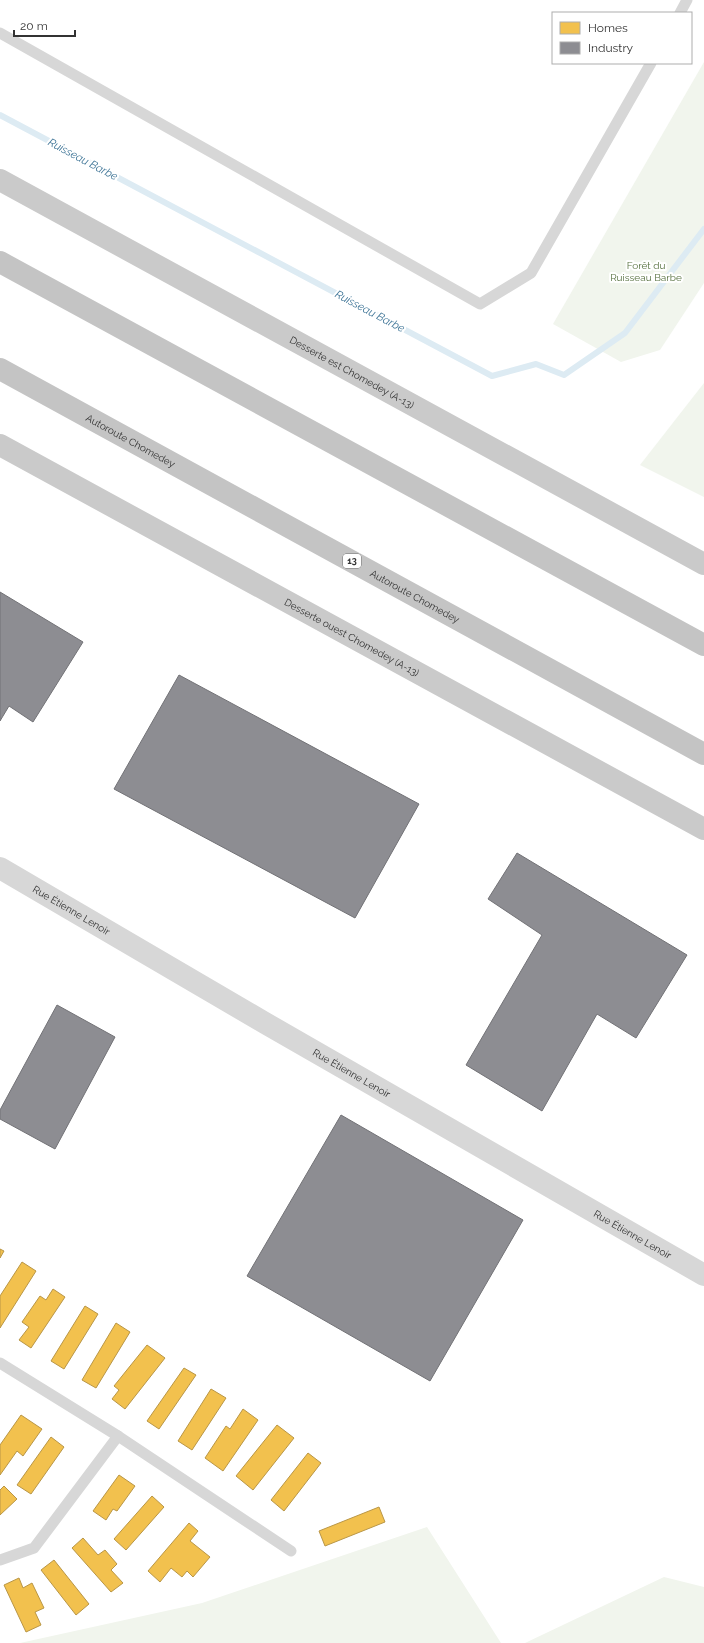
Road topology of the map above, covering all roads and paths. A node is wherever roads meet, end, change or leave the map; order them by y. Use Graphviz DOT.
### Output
graph roads {
  1 [pos="687,0"];
  2 [pos="681,12"];
  3 [pos="0,33"];
  4 [pos="650,64"];
  5 [pos="0,180"];
  6 [pos="0,262"];
  7 [pos="0,369"];
  8 [pos="0,444"];
  9 [pos="704,564"];
  10 [pos="704,645"];
  11 [pos="704,754"];
  12 [pos="704,829"];
  13 [pos="0,868"];
  14 [pos="704,1275"];
  15 [pos="0,1363"];
  16 [pos="118,1436"];
  17 [pos="291,1551"];
  18 [pos="0,1560"];
  1 -- 2 [label="lane"];
  3 -- 4 [label="lane"];
  5 -- 9 [label="main road, Desserte est Chomedey (A-13)"];
  6 -- 10 [label="highway"];
  7 -- 11 [label="highway, Autoroute Chomedey / 13"];
  8 -- 12 [label="main road, Desserte ouest Chomedey (A-13)"];
  13 -- 14 [label="street, Rue Étienne Lenoir"];
  15 -- 16 [label="lane"];
  16 -- 17 [label="lane"];
  16 -- 18 [label="lane"];
}
